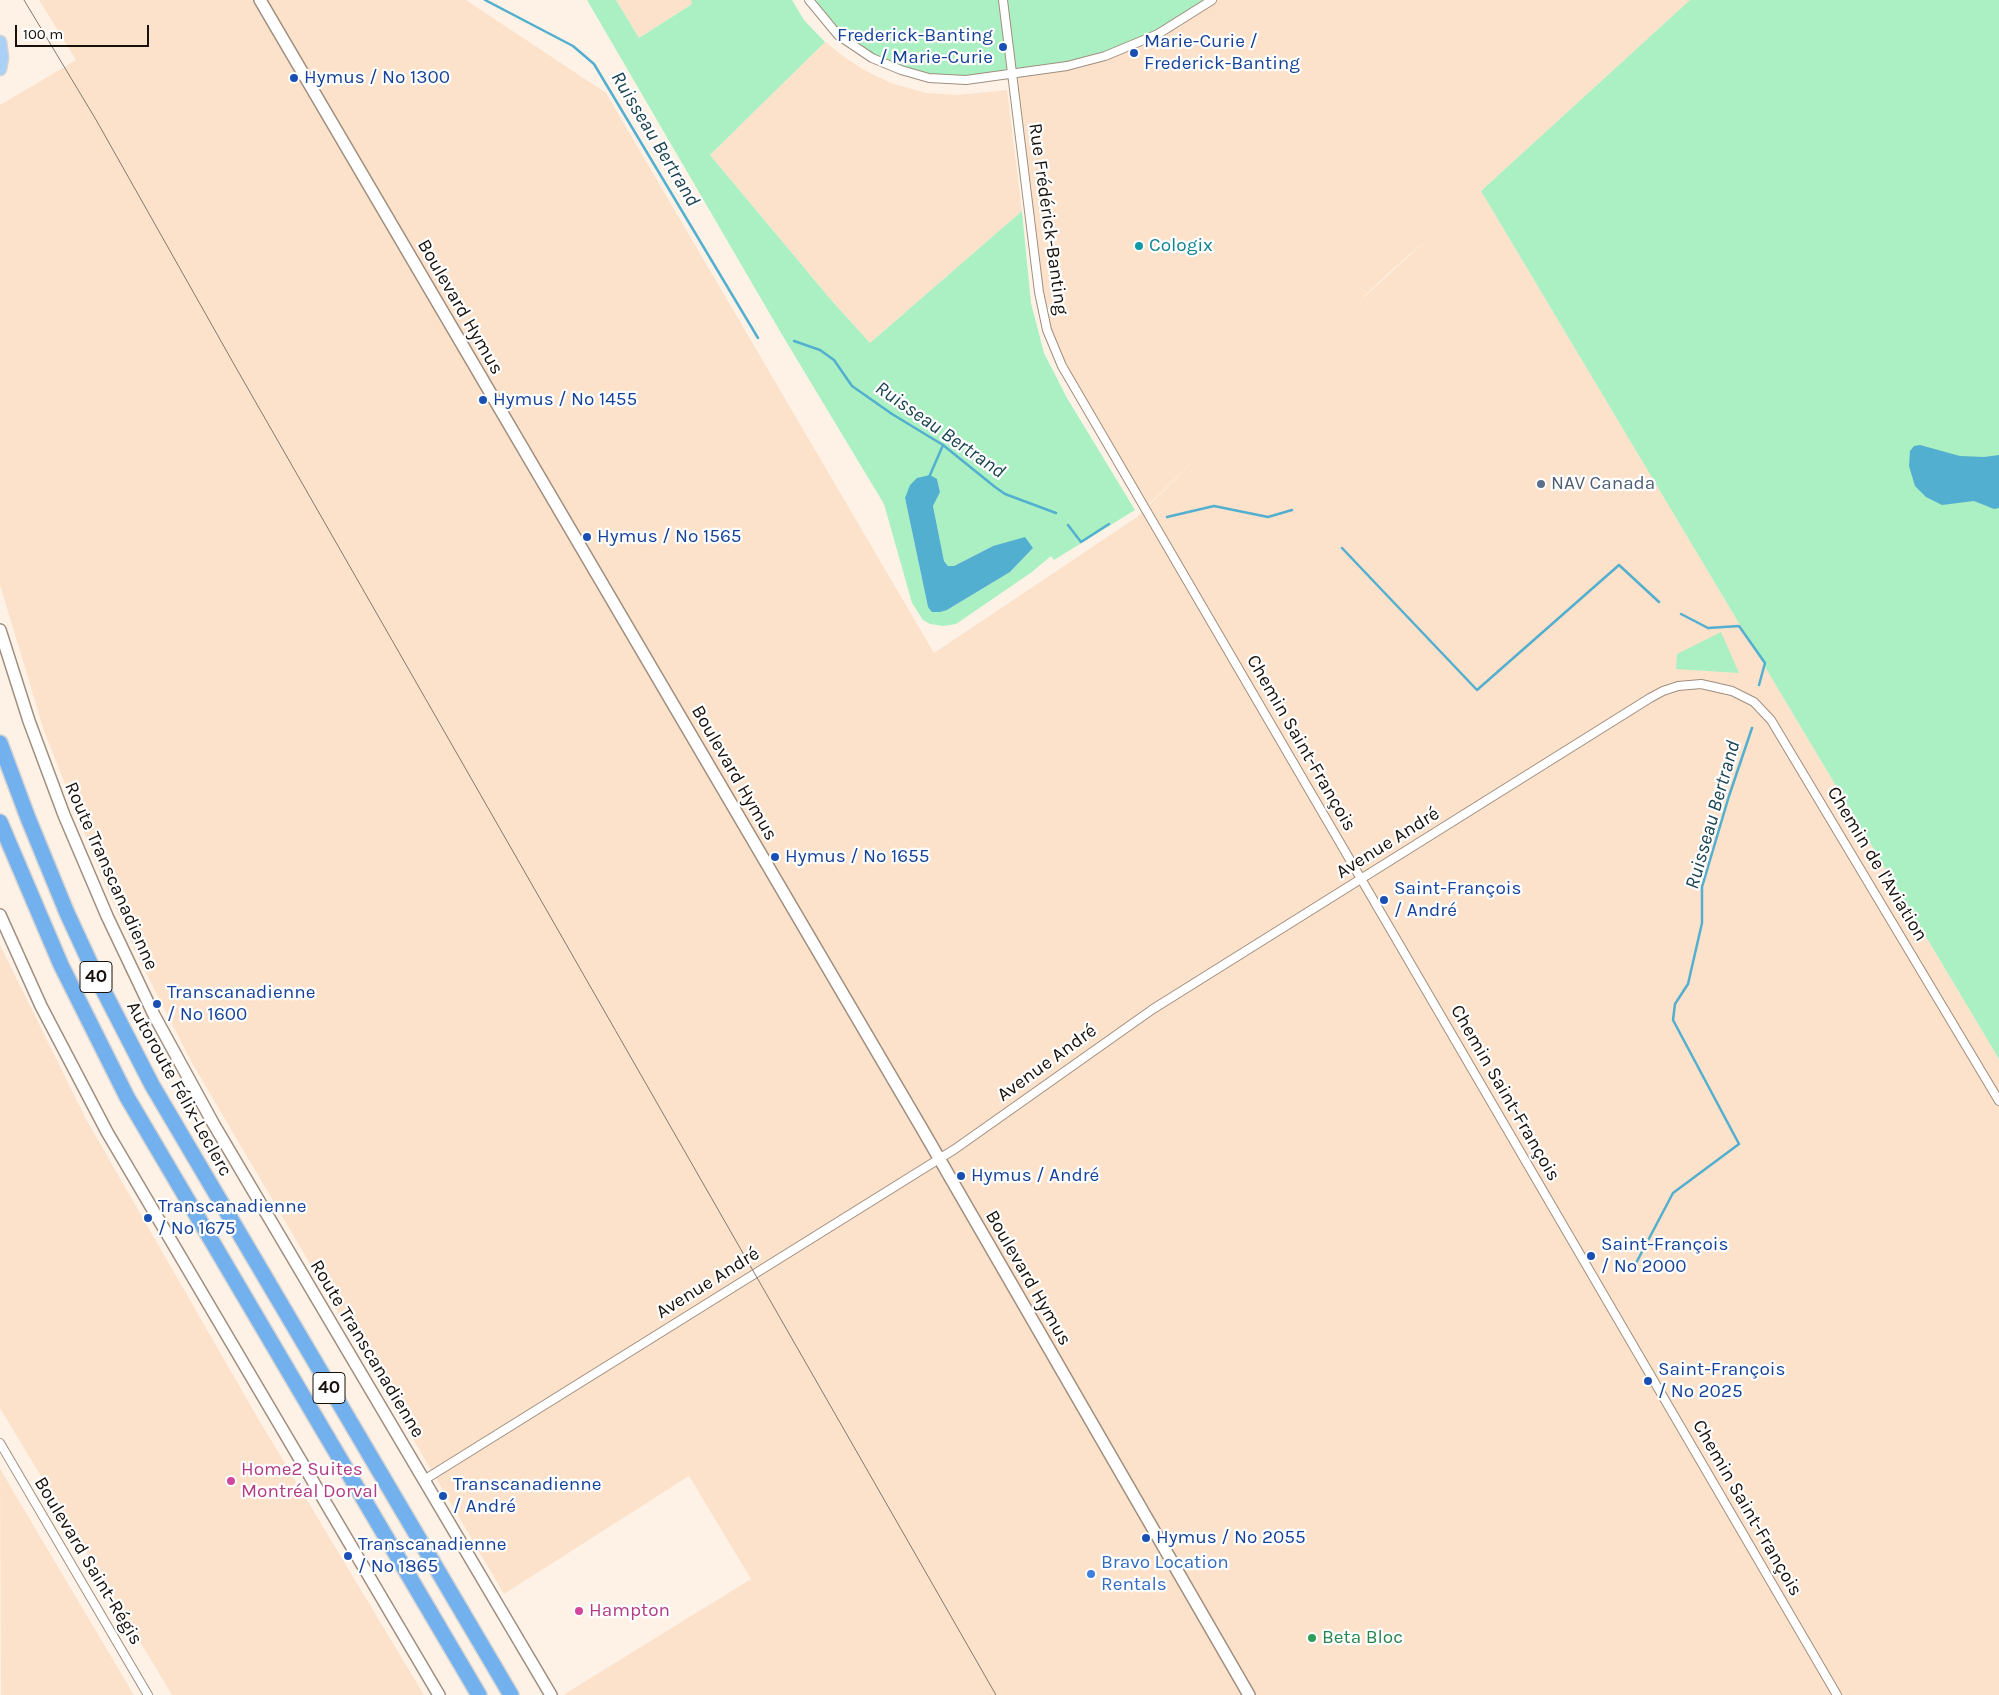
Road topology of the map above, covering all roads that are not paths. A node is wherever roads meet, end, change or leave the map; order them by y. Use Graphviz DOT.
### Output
graph roads {
  1 [pos="260,0"];
  2 [pos="810,0"];
  3 [pos="1003,0"];
  4 [pos="1212,0"];
  5 [pos="0,42"];
  6 [pos="0,70"];
  7 [pos="1012,73"];
  8 [pos="1145,508"];
  9 [pos="0,630"];
  10 [pos="1694,684"];
  11 [pos="0,743"];
  12 [pos="0,822"];
  13 [pos="1361,878"];
  14 [pos="0,917"];
  15 [pos="1999,1101"];
  16 [pos="939,1158"];
  17 [pos="0,1443"];
  18 [pos="424,1480"];
  19 [pos="418,1593"];
  20 [pos="483,1649"];
  21 [pos="148,1695"];
  22 [pos="439,1695"];
  23 [pos="468,1695"];
  24 [pos="479,1695"];
  25 [pos="511,1695"];
  26 [pos="516,1695"];
  27 [pos="551,1695"];
  28 [pos="1249,1695"];
  29 [pos="1837,1695"];
  1 -- 16 [label="main road, Boulevard Hymus"];
  2 -- 7 [label="street"];
  3 -- 7 [label="street, Rue Frédérick-Banting"];
  4 -- 7 [label="street"];
  5 -- 6 [label="main road"];
  7 -- 8 [label="street, Rue Frédérick-Banting"];
  8 -- 13 [label="street, Chemin Saint-François"];
  9 -- 18 [label="main road, Route Transcanadienne"];
  10 -- 13 [label="street, Avenue André"];
  10 -- 15 [label="street, Chemin de l'Aviation"];
  11 -- 20 [label="highway, Autoroute Félix-Leclerc / 40"];
  12 -- 19 [label="highway, 40"];
  13 -- 16 [label="street, Avenue André"];
  13 -- 29 [label="street, Chemin Saint-François"];
  14 -- 22 [label="main road"];
  16 -- 18 [label="street, Avenue André"];
  16 -- 28 [label="main road, Boulevard Hymus"];
  17 -- 21 [label="street, Boulevard Saint-Régis"];
  18 -- 27 [label="main road, Route Transcanadienne"];
  19 -- 23 [label="highway"];
  19 -- 24 [label="highway, 40"];
  20 -- 25 [label="highway, Autoroute Félix-Leclerc / 40"];
  20 -- 26 [label="highway"];
}
